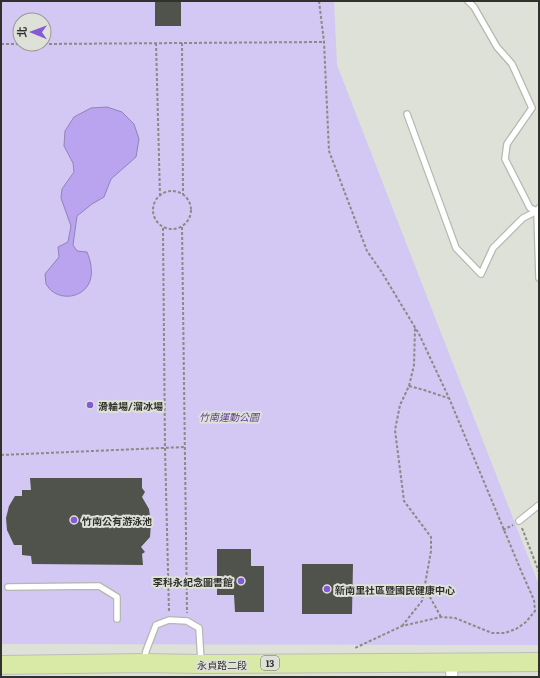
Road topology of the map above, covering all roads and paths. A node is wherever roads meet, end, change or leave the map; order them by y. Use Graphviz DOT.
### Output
graph roads {
  1 [pos="318,1"];
  2 [pos="468,1"];
  3 [pos="324,42"];
  4 [pos="156,43"];
  5 [pos="182,43"];
  6 [pos="1,44"];
  7 [pos="12,44"];
  8 [pos="52,44"];
  9 [pos="407,114"];
  10 [pos="183,194"];
  11 [pos="160,196"];
  12 [pos="538,210"];
  13 [pos="182,227"];
  14 [pos="163,228"];
  15 [pos="539,278"];
  16 [pos="415,326"];
  17 [pos="409,386"];
  18 [pos="449,398"];
  19 [pos="185,447"];
  20 [pos="165,448"];
  21 [pos="1,455"];
  22 [pos="539,505"];
  23 [pos="519,521"];
  24 [pos="539,572"];
  25 [pos="8,587"];
  26 [pos="424,588"];
  27 [pos="441,617"];
  28 [pos="117,619"];
  29 [pos="169,620"];
  30 [pos="187,620"];
  31 [pos="402,626"];
  32 [pos="350,650"];
  33 [pos="539,662"];
  34 [pos="144,663"];
  35 [pos="201,664"];
  36 [pos="1,665"];
  37 [pos="451,669"];
  1 -- 3 [label="path"];
  2 -- 12 [label="lane"];
  3 -- 5 [label="path"];
  3 -- 16 [label="path"];
  4 -- 5 [label="path"];
  4 -- 8 [label="path"];
  4 -- 11 [label="path"];
  5 -- 10 [label="path"];
  6 -- 7 [label="path"];
  9 -- 12 [label="lane"];
  10 -- 11 [label="path"];
  10 -- 13 [label="path"];
  11 -- 14 [label="path"];
  12 -- 15 [label="lane"];
  13 -- 14 [label="path"];
  13 -- 19 [label="path"];
  14 -- 20 [label="path"];
  16 -- 17 [label="path"];
  16 -- 18 [label="path"];
  17 -- 18 [label="path"];
  17 -- 26 [label="path"];
  18 -- 27 [label="path"];
  19 -- 20 [label="path"];
  19 -- 30 [label="path"];
  20 -- 21 [label="path"];
  20 -- 29 [label="path"];
  22 -- 23 [label="lane"];
  23 -- 24 [label="path"];
  25 -- 28 [label="lane"];
  26 -- 27 [label="path"];
  26 -- 31 [label="path"];
  27 -- 31 [label="path"];
  29 -- 30 [label="lane"];
  29 -- 34 [label="lane"];
  30 -- 35 [label="lane"];
  31 -- 32 [label="path"];
  33 -- 37 [label="main road, 永貞路二段 / 13"];
  34 -- 35 [label="main road, 永貞路二段 / 13"];
  34 -- 36 [label="main road, 永貞路二段 / 13"];
  35 -- 37 [label="main road, 永貞路二段 / 13"];
}
